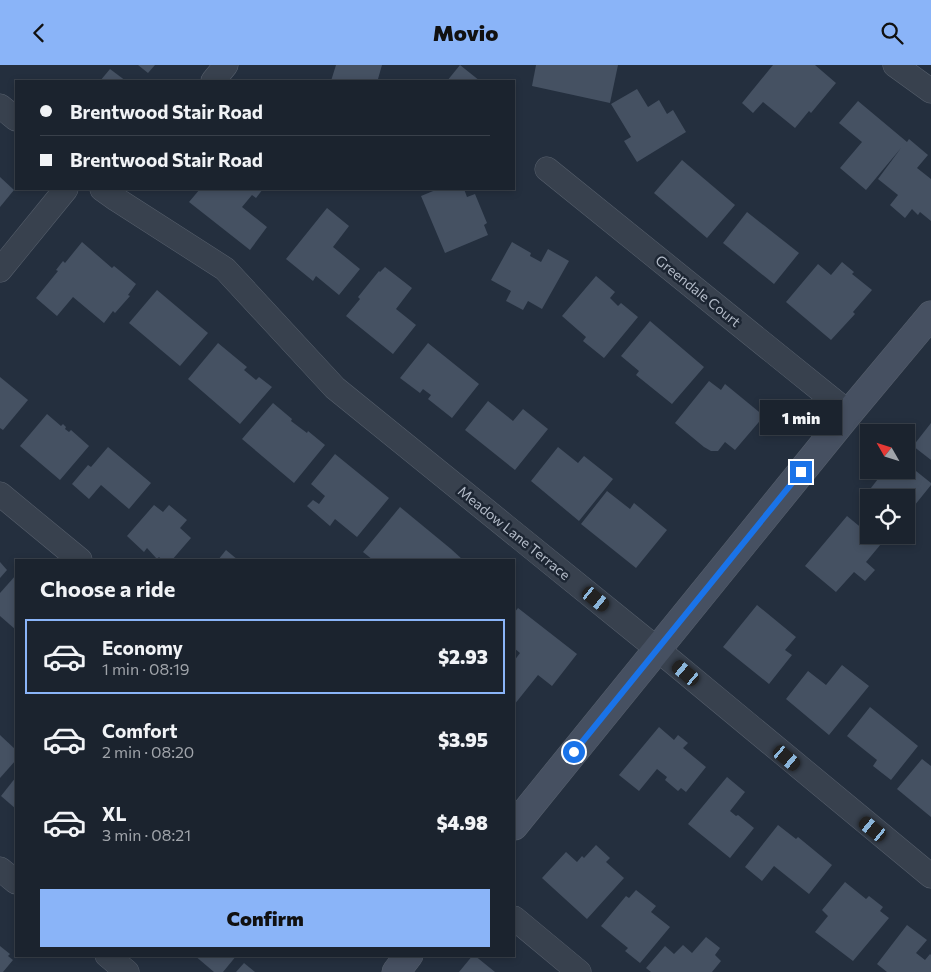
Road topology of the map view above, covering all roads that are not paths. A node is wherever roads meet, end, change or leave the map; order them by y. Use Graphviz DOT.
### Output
graph roads {
  1 [pos="226,65"];
  2 [pos="895,65"];
  3 [pos="214,80"];
  4 [pos="931,91"];
  5 [pos="0,106"];
  6 [pos="15,118"];
  7 [pos="548,169"];
  8 [pos="65,190"];
  9 [pos="114,192"];
  10 [pos="0,270"];
  11 [pos="931,315"];
  12 [pos="849,413"];
  13 [pos="0,494"];
  14 [pos="79,559"];
  15 [pos="657,649"];
  16 [pos="515,825"];
  17 [pos="0,869"];
  18 [pos="931,876"];
  19 [pos="15,881"];
  20 [pos="515,920"];
  21 [pos="109,957"];
  22 [pos="407,957"];
  23 [pos="127,972"];
  24 [pos="396,972"];
  25 [pos="579,972"];
  1 -- 3 [label="street"];
  2 -- 4 [label="street"];
  5 -- 6 [label="street"];
  7 -- 12 [label="street, Greendale Court"];
  8 -- 10 [label="street"];
  9 -- 15 [label="street, Meadow Lane Terrace"];
  11 -- 12 [label="main road"];
  12 -- 15 [label="main road"];
  13 -- 14 [label="street"];
  15 -- 16 [label="main road"];
  15 -- 18 [label="street, Meadow Lane Terrace"];
  17 -- 19 [label="street"];
  20 -- 25 [label="street"];
  21 -- 23 [label="street"];
  22 -- 24 [label="main road"];
}
